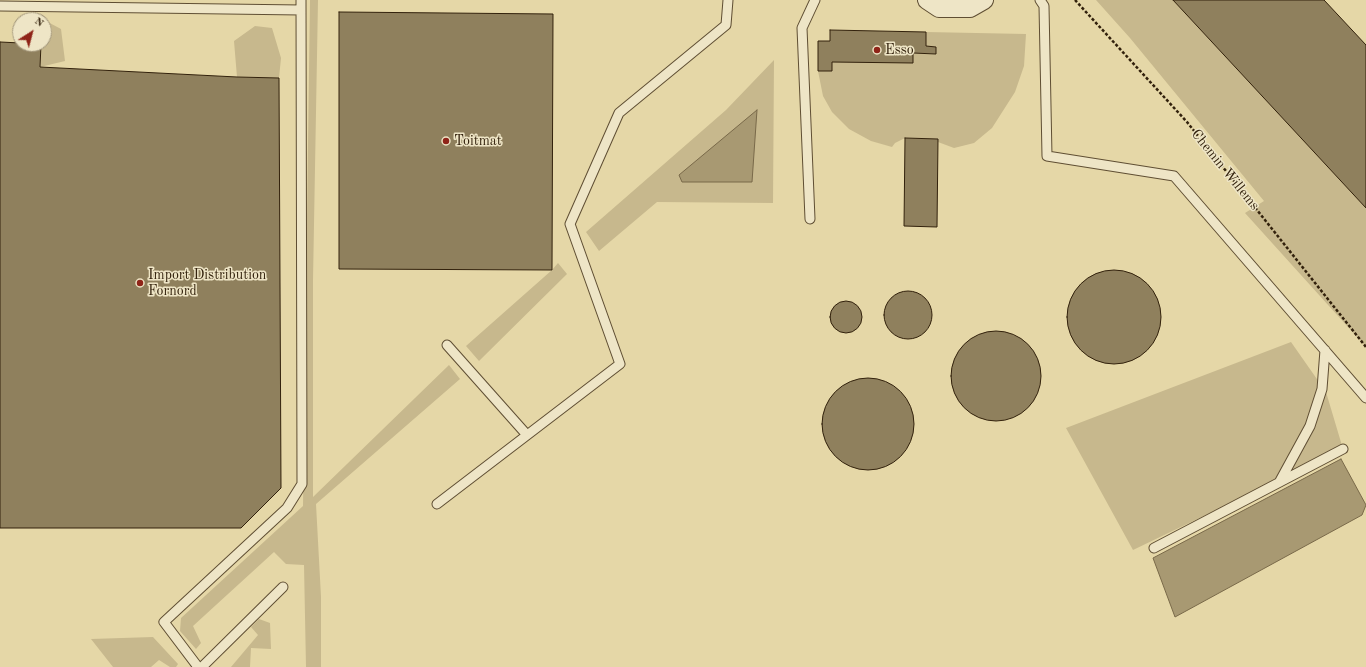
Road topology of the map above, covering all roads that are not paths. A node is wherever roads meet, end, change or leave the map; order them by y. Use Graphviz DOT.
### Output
graph roads {
  1 [pos="300,0"];
  2 [pos="728,0"];
  3 [pos="815,0"];
  4 [pos="927,0"];
  5 [pos="984,0"];
  6 [pos="1040,0"];
  7 [pos="0,6"];
  8 [pos="301,10"];
  9 [pos="810,219"];
  10 [pos="446,345"];
  11 [pos="1325,350"];
  12 [pos="1366,398"];
  13 [pos="527,435"];
  14 [pos="1343,449"];
  15 [pos="1280,481"];
  16 [pos="437,504"];
  17 [pos="1154,548"];
  18 [pos="283,587"];
  19 [pos="198,667"];
  20 [pos="202,667"];
  1 -- 8 [label="lane"];
  2 -- 13 [label="lane"];
  3 -- 9 [label="lane"];
  4 -- 5 [label="street"];
  6 -- 11 [label="lane"];
  7 -- 8 [label="lane"];
  8 -- 19 [label="lane"];
  10 -- 13 [label="lane"];
  11 -- 12 [label="lane"];
  11 -- 15 [label="lane"];
  13 -- 16 [label="lane"];
  14 -- 15 [label="lane"];
  15 -- 17 [label="lane"];
  18 -- 20 [label="lane"];
}
